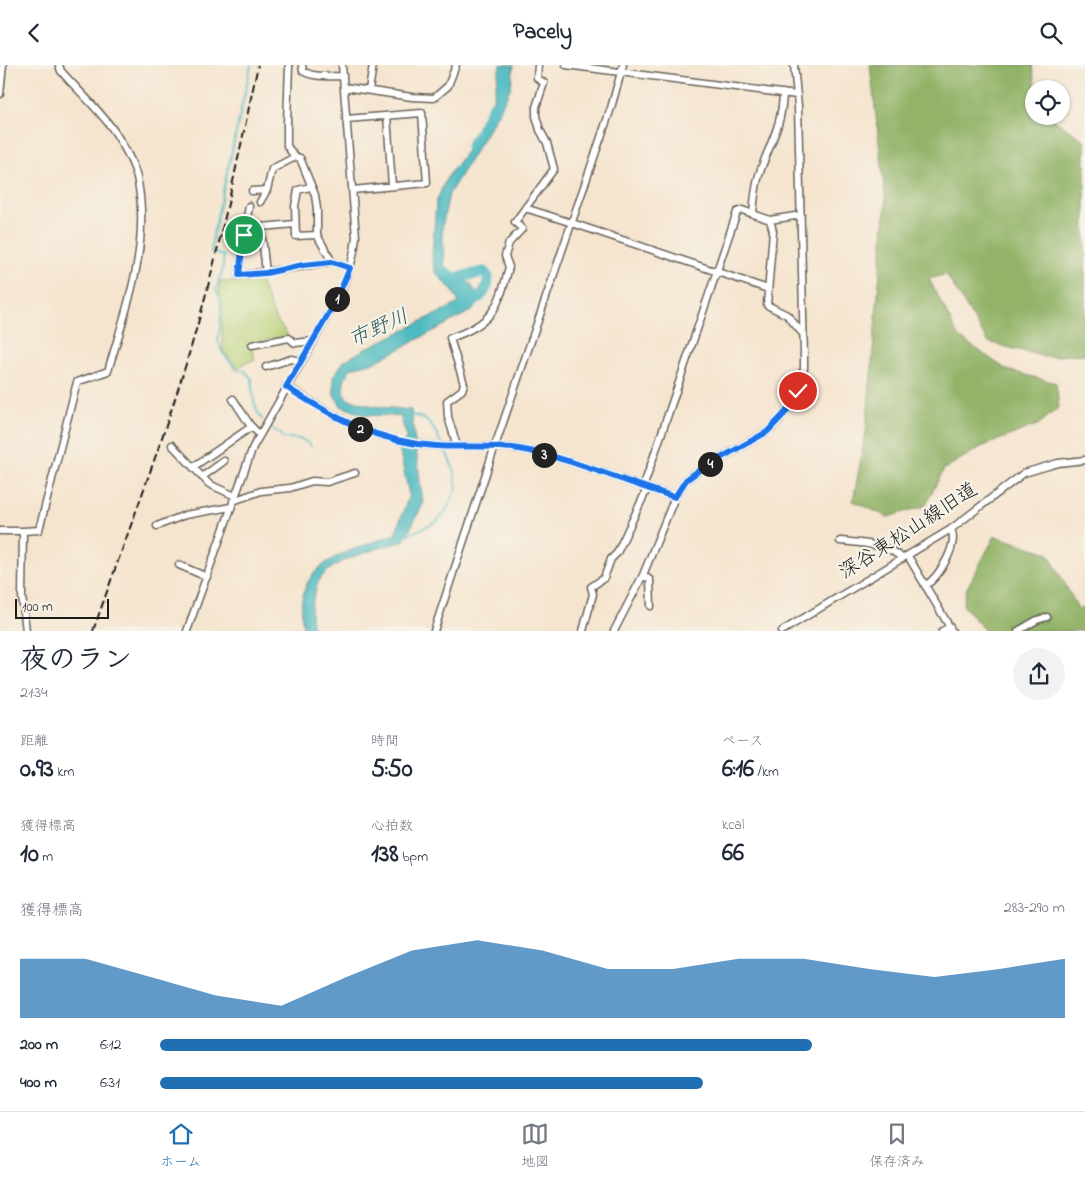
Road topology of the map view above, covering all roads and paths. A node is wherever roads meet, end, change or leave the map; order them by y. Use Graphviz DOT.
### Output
graph roads {
  1 [pos="3,65"];
  2 [pos="59,65"];
  3 [pos="289,65"];
  4 [pos="302,65"];
  5 [pos="342,65"];
  6 [pos="374,65"];
  7 [pos="456,65"];
  8 [pos="538,65"];
  9 [pos="566,65"];
  10 [pos="794,65"];
  11 [pos="623,69"];
  12 [pos="343,76"];
  13 [pos="344,87"];
  14 [pos="369,90"];
  15 [pos="783,93"];
  16 [pos="0,94"];
  17 [pos="797,95"];
  18 [pos="387,116"];
  19 [pos="346,119"];
  20 [pos="295,157"];
  21 [pos="310,187"];
  22 [pos="392,187"];
  23 [pos="266,190"];
  24 [pos="352,190"];
  25 [pos="252,191"];
  26 [pos="260,202"];
  27 [pos="249,206"];
  28 [pos="525,208"];
  29 [pos="753,214"];
  30 [pos="801,215"];
  31 [pos="770,220"];
  32 [pos="572,223"];
  33 [pos="295,224"];
  34 [pos="318,235"];
  35 [pos="332,262"];
  36 [pos="350,268"];
  37 [pos="716,272"];
  38 [pos="266,273"];
  39 [pos="768,289"];
  40 [pos="804,334"];
  41 [pos="313,341"];
  42 [pos="252,345"];
  43 [pos="301,361"];
  44 [pos="266,367"];
  45 [pos="286,387"];
  46 [pos="233,399"];
  47 [pos="251,427"];
  48 [pos="259,434"];
  49 [pos="172,445"];
  50 [pos="457,446"];
  51 [pos="495,446"];
  52 [pos="1085,460"];
  53 [pos="224,461"];
  54 [pos="193,467"];
  55 [pos="355,473"];
  56 [pos="202,477"];
  57 [pos="645,488"];
  58 [pos="675,497"];
  59 [pos="233,501"];
  60 [pos="157,526"];
  61 [pos="951,529"];
  62 [pos="0,531"];
  63 [pos="23,531"];
  64 [pos="840,541"];
  65 [pos="905,557"];
  66 [pos="179,565"];
  67 [pos="643,575"];
  68 [pos="206,577"];
  69 [pos="925,586"];
  70 [pos="651,606"];
  71 [pos="1047,617"];
  72 [pos="951,629"];
  73 [pos="26,631"];
  74 [pos="188,631"];
  75 [pos="434,631"];
  76 [pos="583,631"];
  77 [pos="614,631"];
  78 [pos="782,631"];
  79 [pos="942,631"];
  80 [pos="1018,631"];
  1 -- 16 [label="street"];
  2 -- 63 [label="street"];
  3 -- 20 [label="street"];
  4 -- 12 [label="street"];
  5 -- 12 [label="street"];
  6 -- 14 [label="street"];
  7 -- 14 [label="street"];
  8 -- 28 [label="street"];
  9 -- 11 [label="street"];
  10 -- 17 [label="street"];
  11 -- 15 [label="street"];
  11 -- 32 [label="street"];
  12 -- 13 [label="street"];
  13 -- 14 [label="street"];
  13 -- 19 [label="street"];
  15 -- 17 [label="street"];
  15 -- 29 [label="street"];
  17 -- 30 [label="street"];
  18 -- 19 [label="street"];
  18 -- 22 [label="street"];
  18 -- 22 [label="street"];
  19 -- 24 [label="street"];
  20 -- 21 [label="street"];
  20 -- 23 [label="street"];
  21 -- 33 [label="street"];
  21 -- 34 [label="street"];
  22 -- 24 [label="street"];
  23 -- 25 [label="street"];
  23 -- 26 [label="street"];
  24 -- 36 [label="street"];
  27 -- 38 [label="street"];
  28 -- 32 [label="street"];
  28 -- 50 [label="street"];
  29 -- 31 [label="street"];
  29 -- 37 [label="street"];
  30 -- 31 [label="street"];
  30 -- 40 [label="street"];
  31 -- 39 [label="street"];
  32 -- 37 [label="street"];
  32 -- 51 [label="street"];
  33 -- 34 [label="street"];
  33 -- 38 [label="street"];
  34 -- 35 [label="street"];
  35 -- 36 [label="street"];
  35 -- 38 [label="street"];
  36 -- 41 [label="street"];
  37 -- 39 [label="street"];
  37 -- 57 [label="street"];
  39 -- 40 [label="street"];
  40 -- 58 [label="street"];
  41 -- 42 [label="street"];
  41 -- 43 [label="street"];
  43 -- 44 [label="street"];
  43 -- 45 [label="street"];
  45 -- 48 [label="street"];
  45 -- 50 [label="street"];
  46 -- 47 [label="street"];
  47 -- 48 [label="street"];
  47 -- 54 [label="street"];
  48 -- 59 [label="street"];
  49 -- 54 [label="street"];
  50 -- 51 [label="street"];
  51 -- 57 [label="street"];
  51 -- 75 [label="street"];
  52 -- 61 [label="street, 深谷東松山線旧道"];
  53 -- 56 [label="street"];
  54 -- 56 [label="street"];
  55 -- 59 [label="street"];
  56 -- 59 [label="street"];
  57 -- 58 [label="street"];
  57 -- 76 [label="street"];
  58 -- 67 [label="street"];
  59 -- 60 [label="street"];
  59 -- 68 [label="street"];
  61 -- 65 [label="street, 深谷東松山線旧道"];
  61 -- 69 [label="street"];
  62 -- 63 [label="street"];
  63 -- 73 [label="street"];
  64 -- 65 [label="street"];
  65 -- 69 [label="street"];
  65 -- 78 [label="street, 深谷東松山線旧道"];
  66 -- 68 [label="street"];
  67 -- 70 [label="street"];
  67 -- 77 [label="street"];
  68 -- 74 [label="street"];
  69 -- 72 [label="street"];
  71 -- 80 [label="street"];
  72 -- 79 [label="street"];
}
